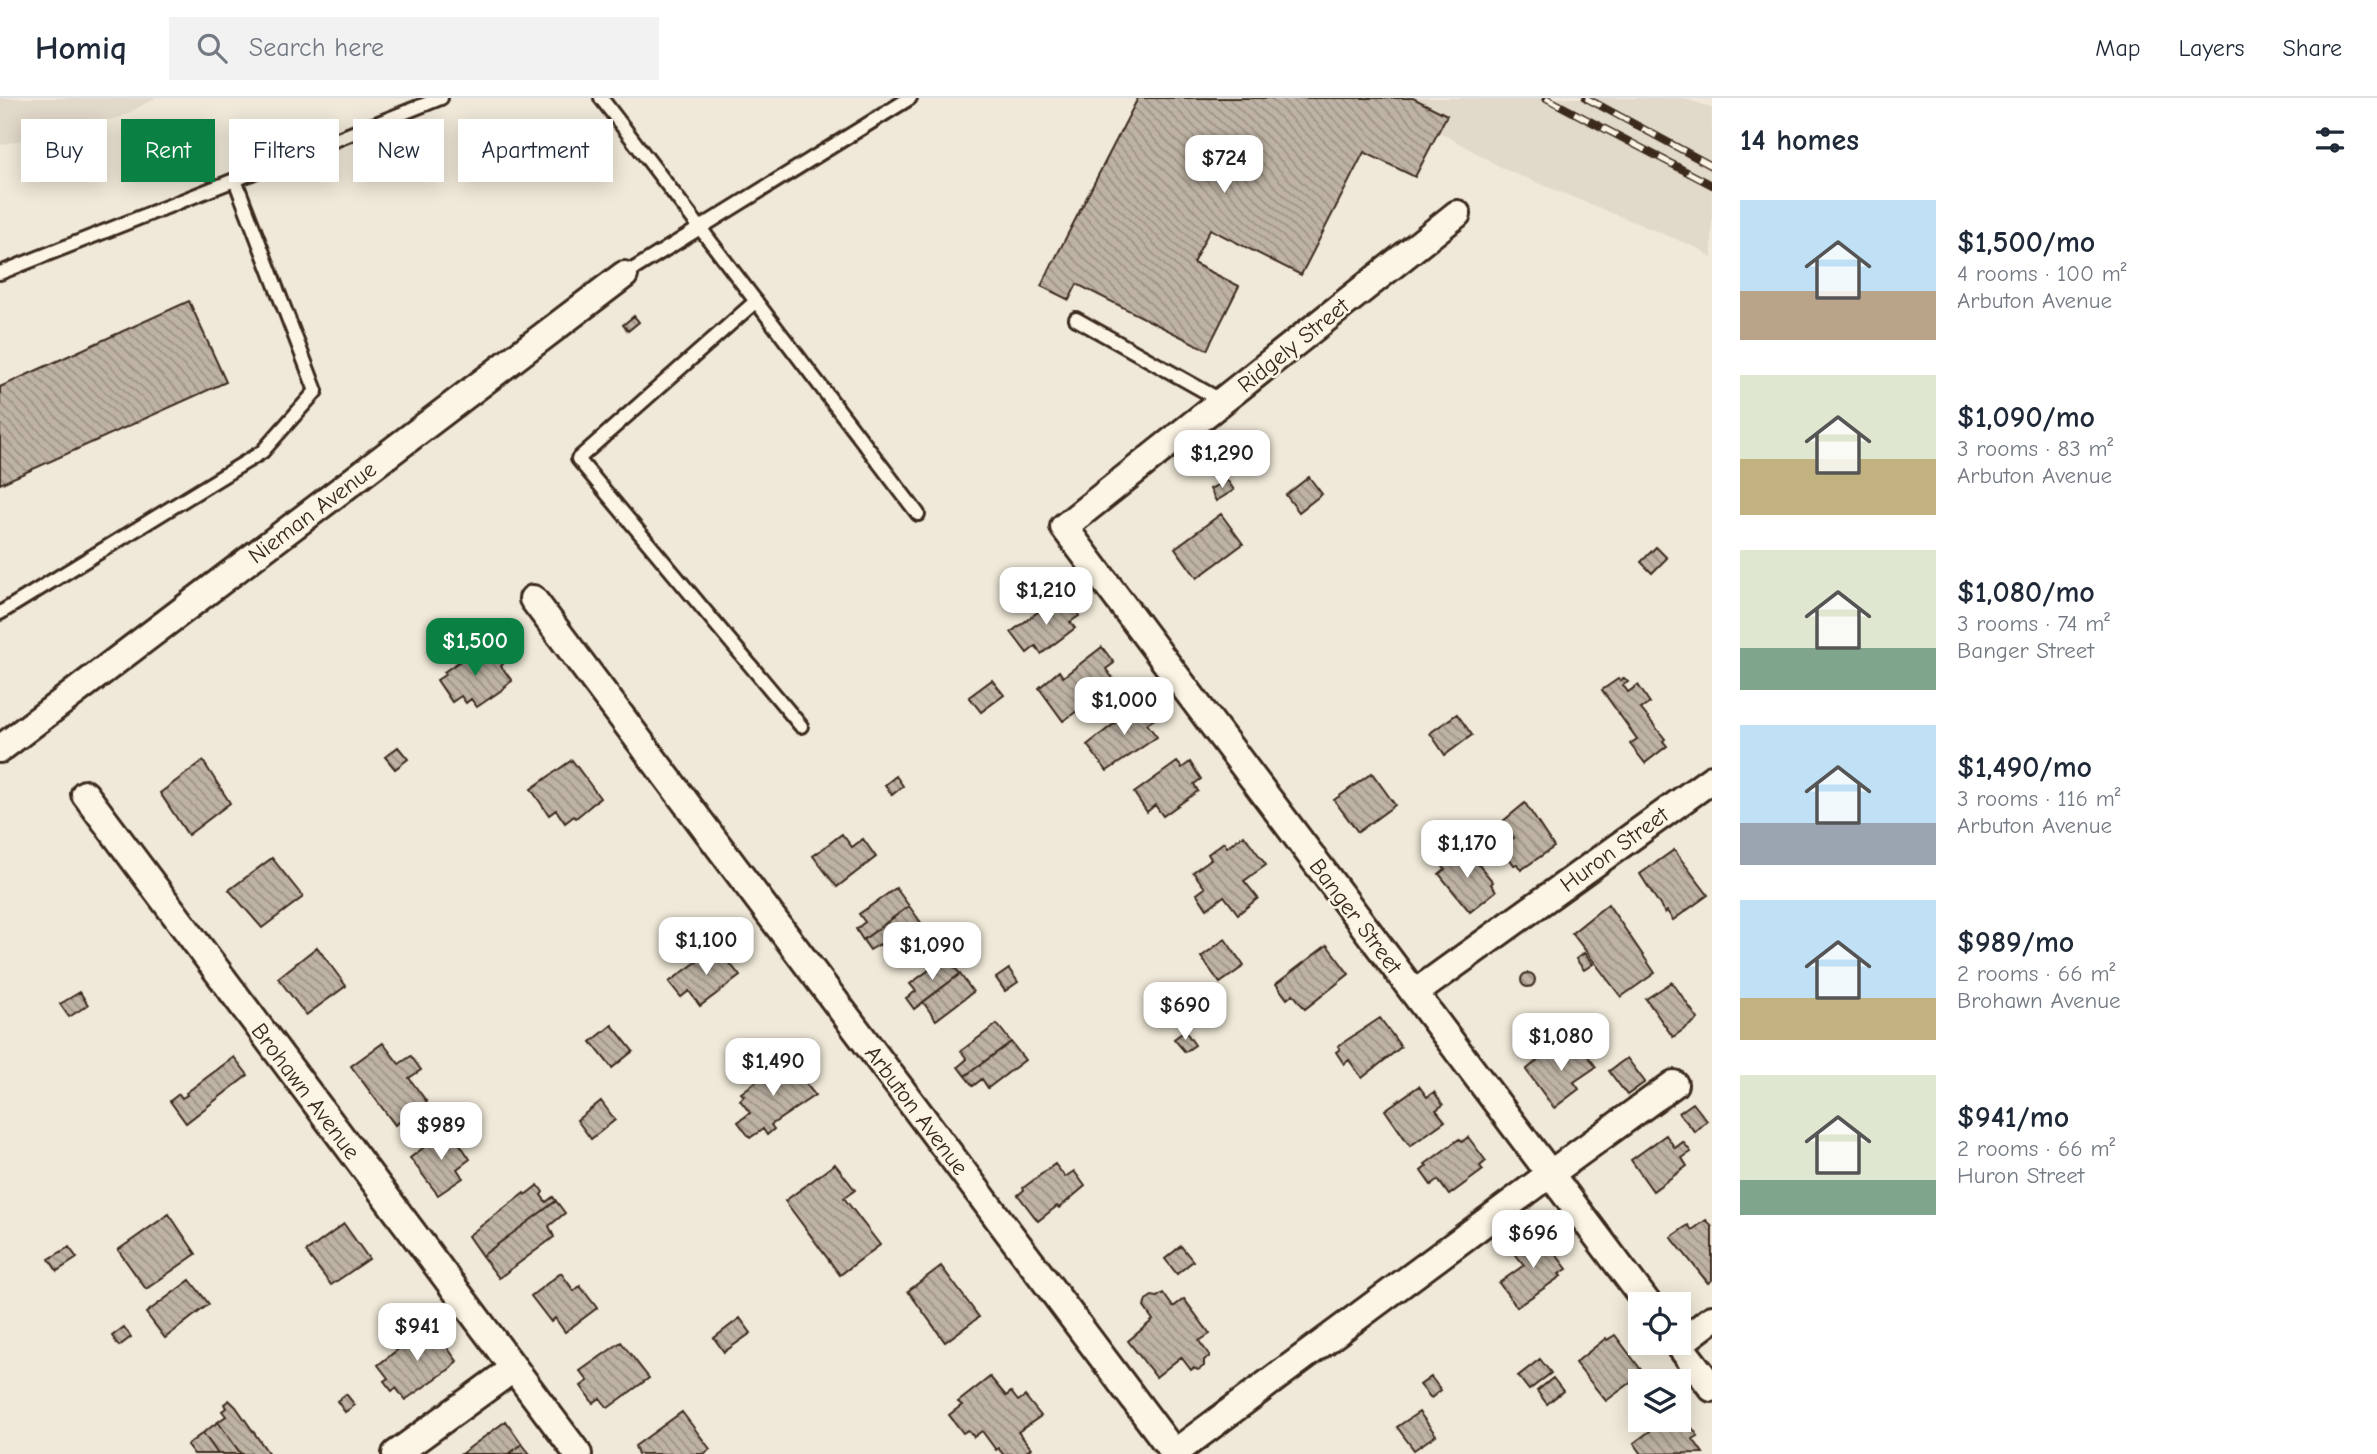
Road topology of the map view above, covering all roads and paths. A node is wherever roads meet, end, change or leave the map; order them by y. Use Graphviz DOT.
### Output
graph roads {
  1 [pos="441,98"];
  2 [pos="601,98"];
  3 [pos="910,98"];
  4 [pos="339,139"];
  5 [pos="230,182"];
  6 [pos="236,182"];
  7 [pos="1457,214"];
  8 [pos="699,228"];
  9 [pos="0,273"];
  10 [pos="624,275"];
  11 [pos="756,301"];
  12 [pos="1076,319"];
  13 [pos="1222,401"];
  14 [pos="918,514"];
  15 [pos="1064,527"];
  16 [pos="533,599"];
  17 [pos="0,612"];
  18 [pos="801,726"];
  19 [pos="0,749"];
  20 [pos="1712,779"];
  21 [pos="85,794"];
  22 [pos="1415,993"];
  23 [pos="1674,1084"];
  24 [pos="1550,1174"];
  25 [pos="1639,1292"];
  26 [pos="1712,1319"];
  27 [pos="1691,1334"];
  28 [pos="1687,1355"];
  29 [pos="514,1368"];
  30 [pos="1712,1388"];
  31 [pos="396,1454"];
  32 [pos="578,1454"];
  33 [pos="1174,1454"];
  1 -- 4 [label="lane"];
  2 -- 8 [label="lane"];
  3 -- 8 [label="lane"];
  5 -- 9 [label="lane"];
  6 -- 17 [label="lane"];
  7 -- 13 [label="street, Ridgely Street"];
  8 -- 10 [label="lane"];
  8 -- 11 [label="lane"];
  10 -- 19 [label="street, Nieman Avenue"];
  11 -- 14 [label="lane"];
  11 -- 18 [label="lane"];
  12 -- 13 [label="lane"];
  13 -- 15 [label="street, Ridgely Street"];
  15 -- 22 [label="street, Banger Street"];
  16 -- 33 [label="street, Arbuton Avenue"];
  20 -- 22 [label="street, Huron Street"];
  21 -- 29 [label="street, Brohawn Avenue"];
  22 -- 24 [label="street, Banger Street"];
  23 -- 24 [label="street"];
  24 -- 25 [label="street, Banger Street"];
  24 -- 33 [label="street"];
  26 -- 27 [label="street"];
  28 -- 30 [label="street"];
  29 -- 31 [label="street"];
  29 -- 32 [label="street, Brohawn Avenue"];
}
